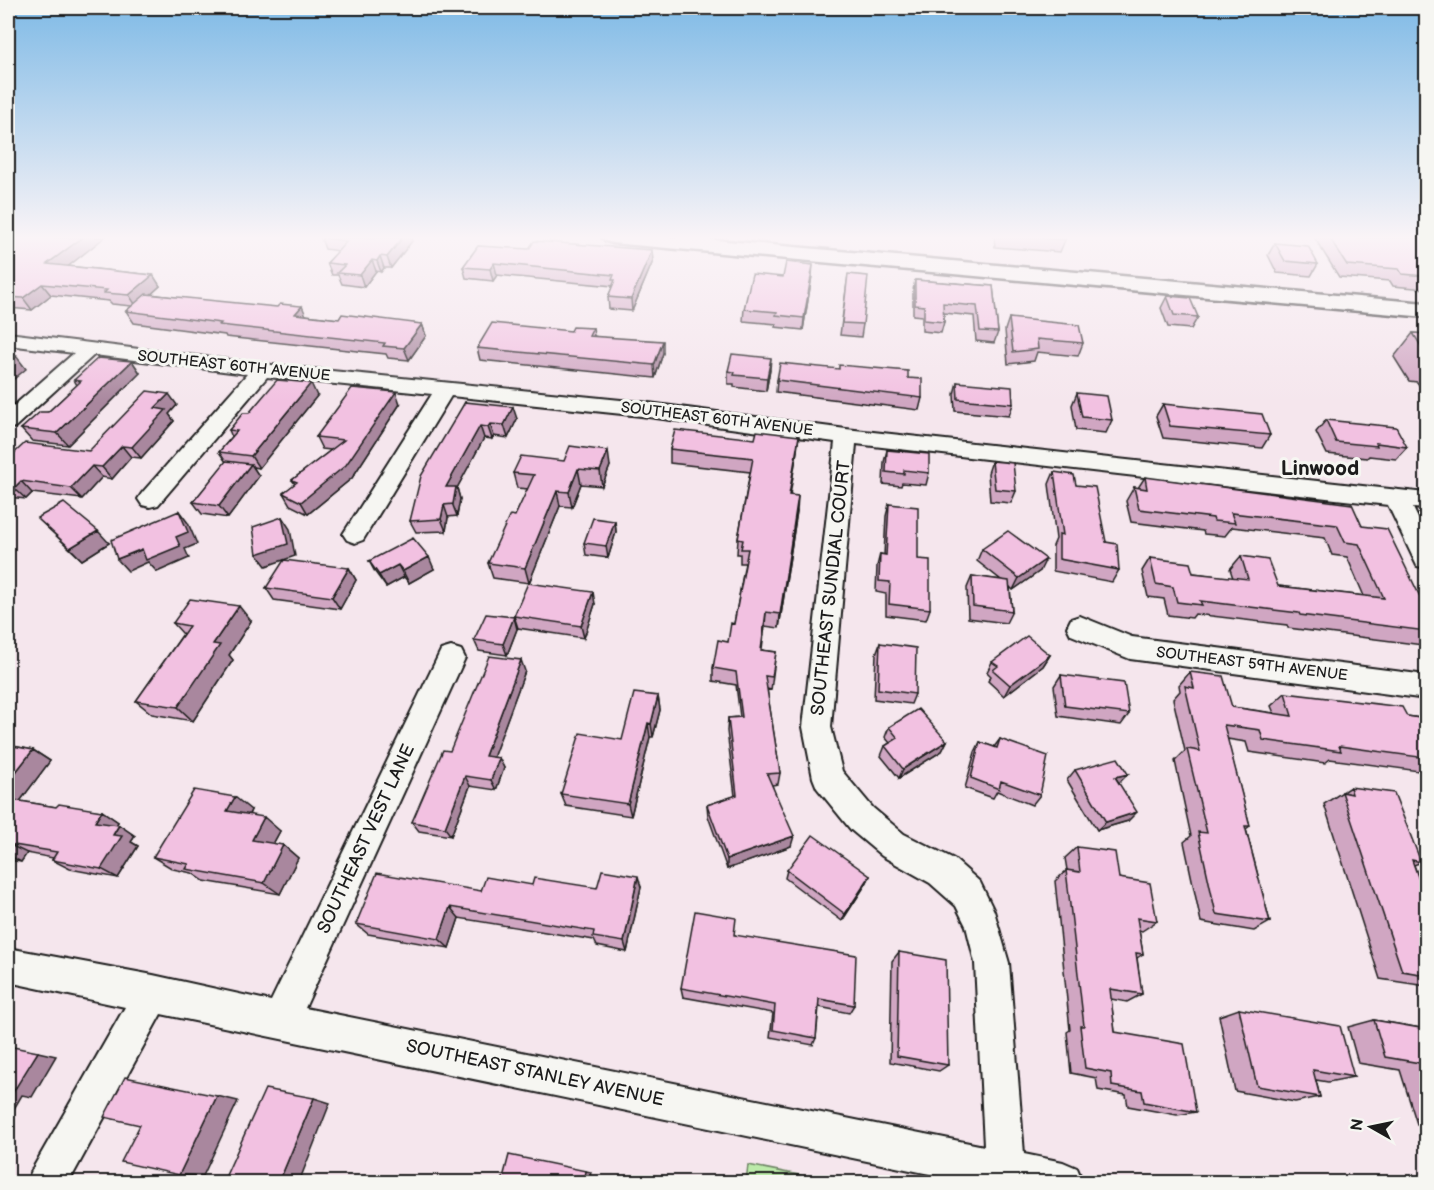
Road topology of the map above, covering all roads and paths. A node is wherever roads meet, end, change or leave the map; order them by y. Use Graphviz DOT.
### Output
graph roads {
  1 [pos="1231,293"];
  2 [pos="1426,310"];
  3 [pos="8,339"];
  4 [pos="88,350"];
  5 [pos="262,370"];
  6 [pos="445,389"];
  7 [pos="8,422"];
  8 [pos="846,436"];
  9 [pos="1396,497"];
  10 [pos="150,499"];
  11 [pos="1426,501"];
  12 [pos="355,534"];
  13 [pos="1426,559"];
  14 [pos="1080,627"];
  15 [pos="451,658"];
  16 [pos="1426,687"];
  17 [pos="8,965"];
  18 [pos="153,993"];
  19 [pos="280,1020"];
  20 [pos="1005,1171"];
  21 [pos="47,1182"];
  22 [pos="1063,1182"];
  1 -- 2 [label="main road"];
  3 -- 4 [label="street, SOUTHEAST 60TH AVENUE"];
  4 -- 5 [label="street, SOUTHEAST 60TH AVENUE"];
  4 -- 7 [label="street"];
  5 -- 6 [label="street, SOUTHEAST 60TH AVENUE"];
  5 -- 10 [label="street"];
  6 -- 8 [label="street, SOUTHEAST 60TH AVENUE"];
  6 -- 12 [label="street"];
  8 -- 9 [label="street, SOUTHEAST 60TH AVENUE"];
  8 -- 20 [label="street, SOUTHEAST SUNDIAL COURT"];
  9 -- 11 [label="street, SOUTHEAST 60TH AVENUE"];
  9 -- 13 [label="street"];
  14 -- 16 [label="street, SOUTHEAST 59TH AVENUE"];
  15 -- 19 [label="street, SOUTHEAST VEST LANE"];
  17 -- 18 [label="street, SOUTHEAST STANLEY AVENUE"];
  18 -- 19 [label="street, SOUTHEAST STANLEY AVENUE"];
  18 -- 21 [label="street"];
  19 -- 20 [label="street, SOUTHEAST STANLEY AVENUE"];
  20 -- 22 [label="street, SOUTHEAST STANLEY AVENUE"];
}
